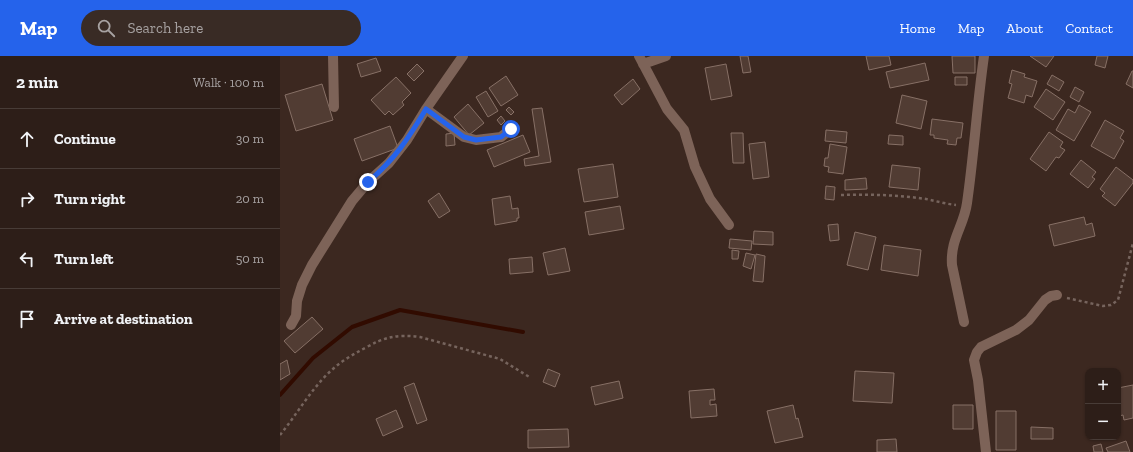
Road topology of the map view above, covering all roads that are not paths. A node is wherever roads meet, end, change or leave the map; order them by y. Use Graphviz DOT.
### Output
graph roads {
  1 [pos="333,56"];
  2 [pos="463,56"];
  3 [pos="666,56"];
  4 [pos="984,56"];
  5 [pos="641,60"];
  6 [pos="334,107"];
  7 [pos="426,109"];
  8 [pos="511,129"];
  9 [pos="729,225"];
  10 [pos="1057,295"];
  11 [pos="964,322"];
  12 [pos="291,325"];
  13 [pos="986,452"];
  1 -- 6 [label="street"];
  2 -- 7 [label="street"];
  3 -- 5 [label="street"];
  4 -- 11 [label="street"];
  5 -- 9 [label="street"];
  7 -- 8 [label="street"];
  7 -- 12 [label="street"];
  10 -- 13 [label="street"];
}
